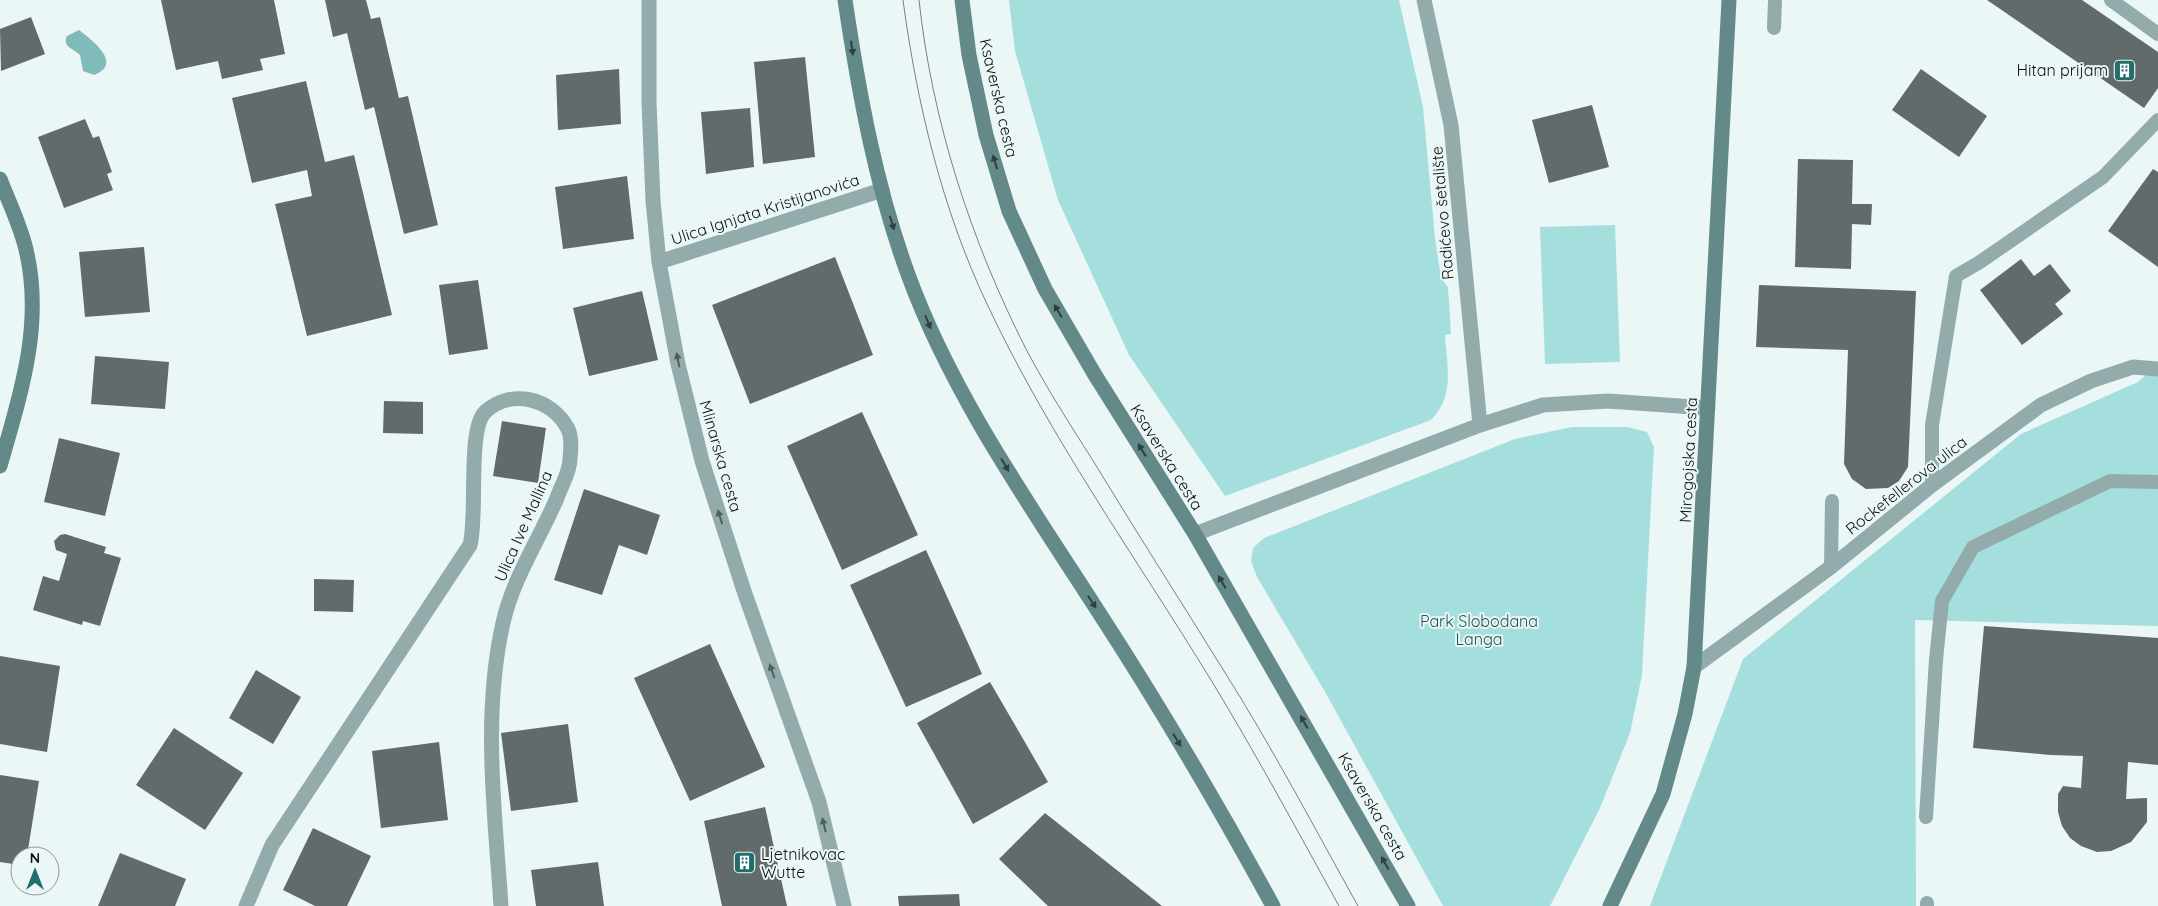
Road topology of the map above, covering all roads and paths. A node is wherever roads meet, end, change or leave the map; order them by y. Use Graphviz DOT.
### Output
graph roads {
  1 [pos="649,0"];
  2 [pos="845,0"];
  3 [pos="962,0"];
  4 [pos="1424,0"];
  5 [pos="1729,0"];
  6 [pos="1775,0"];
  7 [pos="2111,0"];
  8 [pos="1774,28"];
  9 [pos="2158,34"];
  10 [pos="2158,120"];
  11 [pos="0,179"];
  12 [pos="882,190"];
  13 [pos="659,262"];
  14 [pos="2158,369"];
  15 [pos="1708,408"];
  16 [pos="1480,425"];
  17 [pos="0,466"];
  18 [pos="2158,482"];
  19 [pos="1932,485"];
  20 [pos="1832,501"];
  21 [pos="1195,534"];
  22 [pos="1831,567"];
  23 [pos="1694,667"];
  24 [pos="1926,817"];
  25 [pos="246,906"];
  26 [pos="501,906"];
  27 [pos="844,906"];
  28 [pos="1273,906"];
  29 [pos="1408,906"];
  30 [pos="1610,906"];
  1 -- 13 [label="street, Mlinarska cesta"];
  2 -- 12 [label="main road, one-way"];
  21 -- 3 [label="main road, Ksaverska cesta, one-way"];
  4 -- 16 [label="street, Radićevo šetalište"];
  5 -- 15 [label="main road, Mirogojska cesta"];
  6 -- 8 [label="lane"];
  7 -- 9 [label="lane"];
  10 -- 19 [label="lane"];
  11 -- 17 [label="main road"];
  12 -- 13 [label="street, Ulica Ignjata Kristijanovića"];
  12 -- 28 [label="main road, one-way"];
  27 -- 13 [label="street, Mlinarska cesta, one-way"];
  14 -- 19 [label="street, Rockefellerova ulica"];
  15 -- 16 [label="street"];
  15 -- 23 [label="main road, Mirogojska cesta"];
  16 -- 21 [label="street"];
  18 -- 24 [label="lane"];
  19 -- 22 [label="street, Rockefellerova ulica"];
  20 -- 22 [label="lane"];
  29 -- 21 [label="main road, Ksaverska cesta, one-way"];
  22 -- 23 [label="street, Rockefellerova ulica"];
  23 -- 30 [label="main road, Mirogojska cesta"];
  25 -- 26 [label="street, Ulica Ive Mallina"];
}
